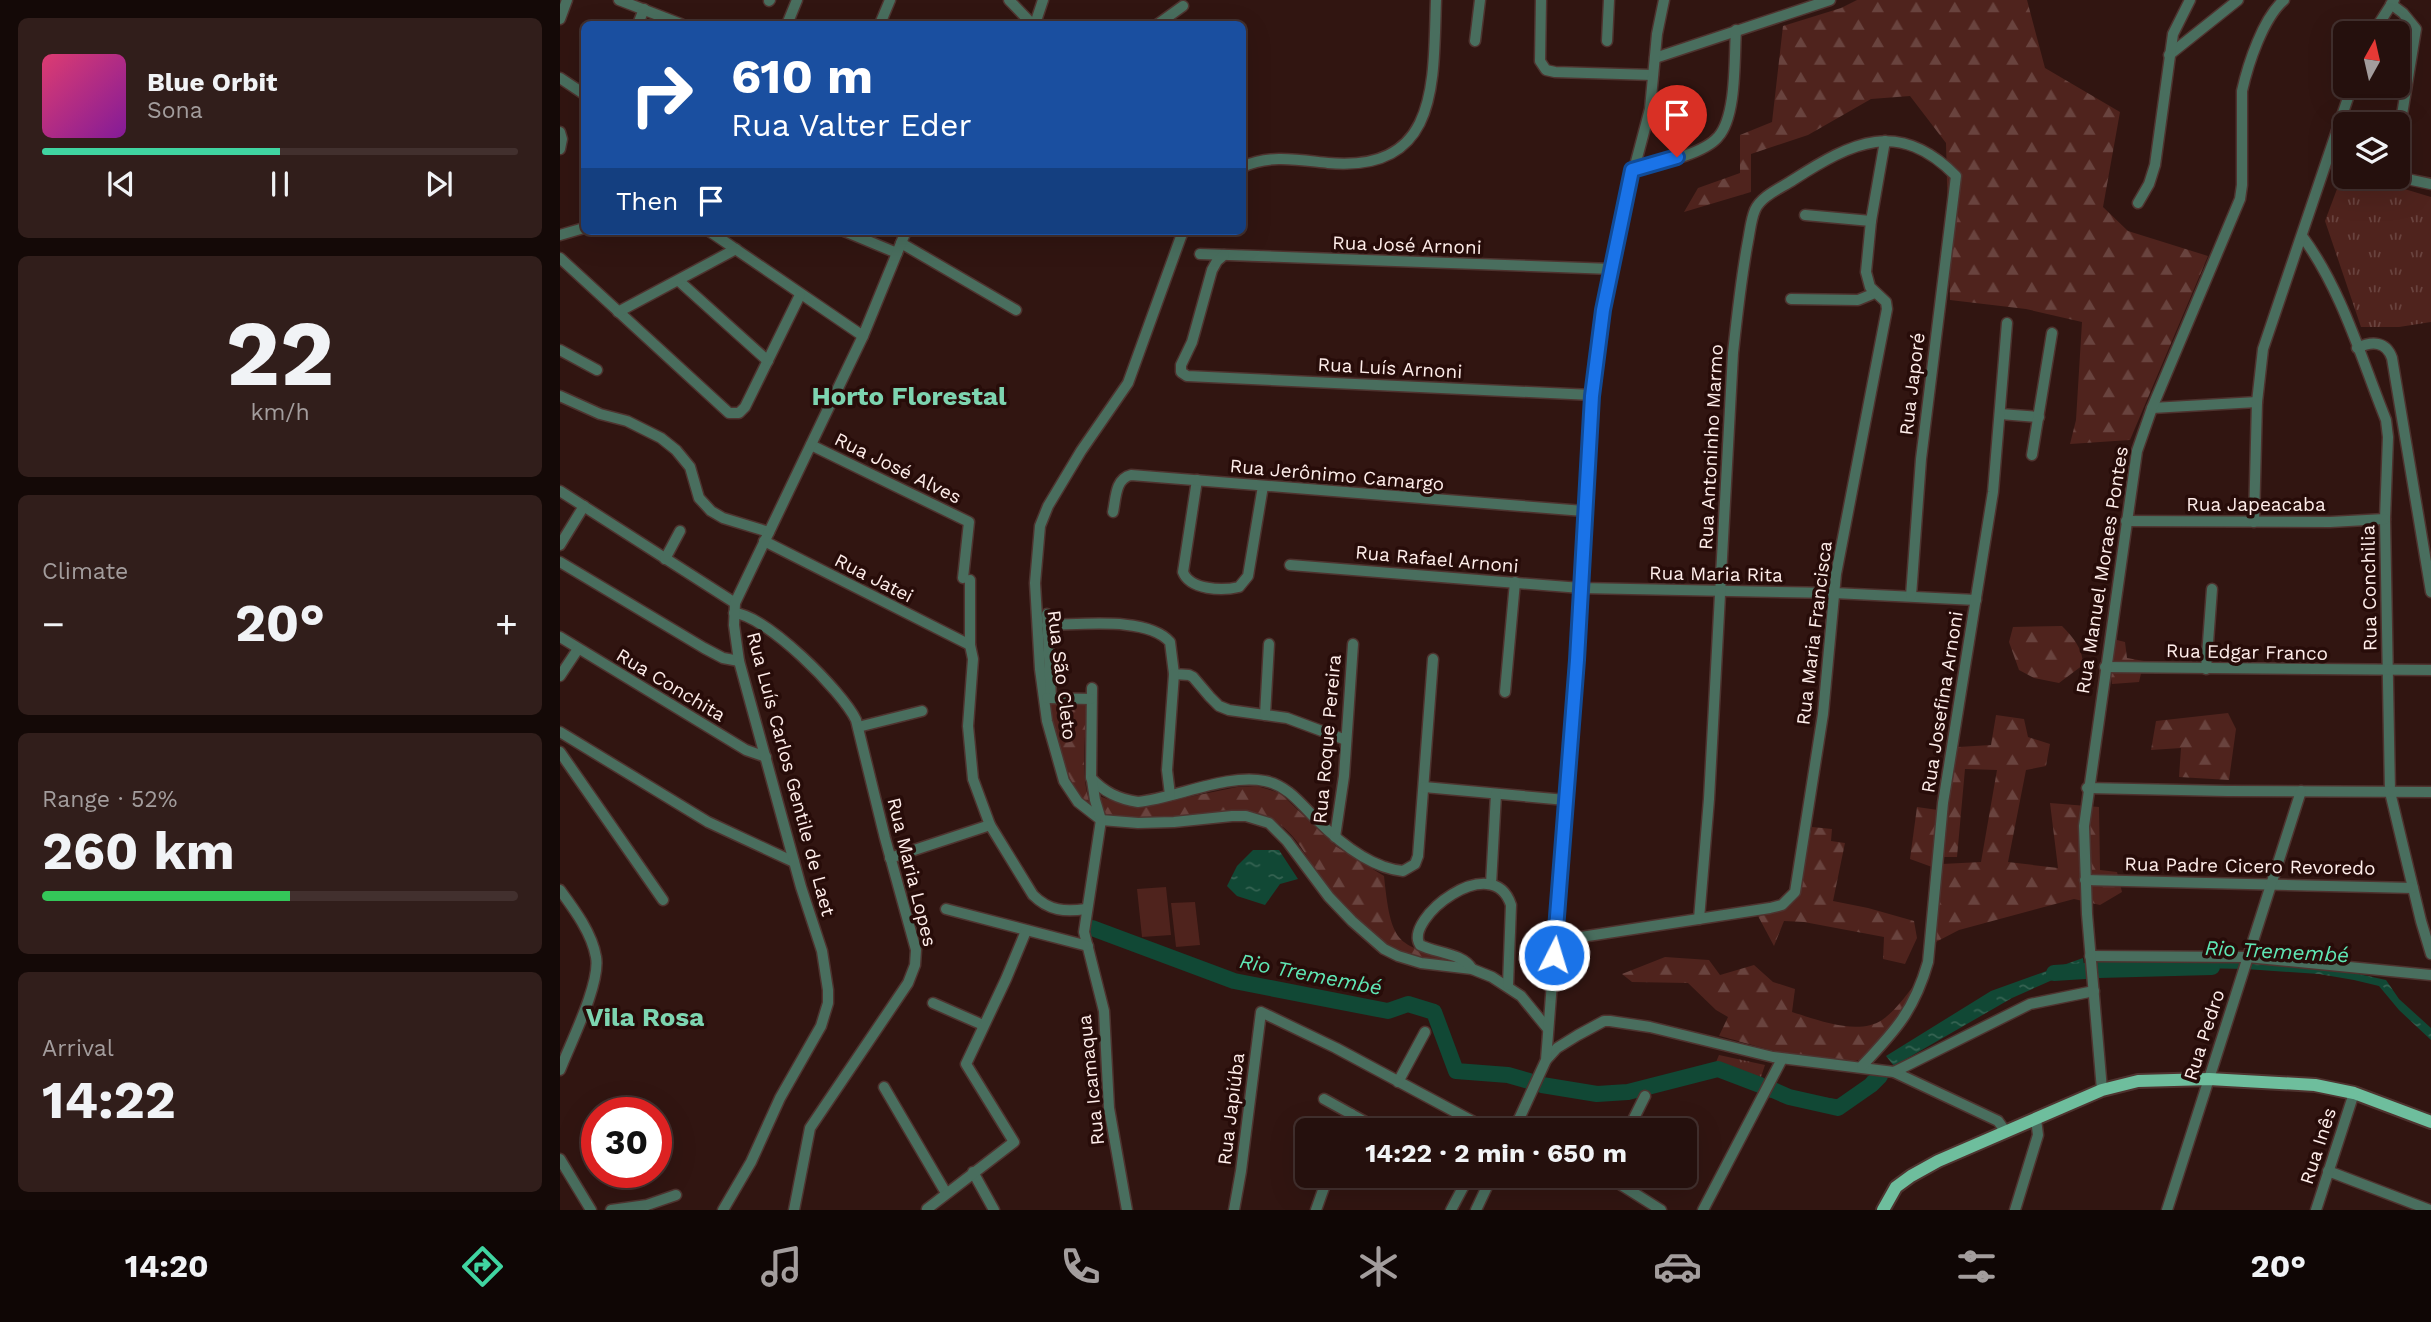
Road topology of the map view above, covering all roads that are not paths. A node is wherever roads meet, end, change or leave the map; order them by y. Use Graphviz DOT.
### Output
graph roads {
  1 [pos="567,0"];
  2 [pos="619,0"];
  3 [pos="797,0"];
  4 [pos="890,0"];
  5 [pos="1009,0"];
  6 [pos="1043,0"];
  7 [pos="1436,0"];
  8 [pos="1480,0"];
  9 [pos="1541,0"];
  10 [pos="1609,0"];
  11 [pos="1664,0"];
  12 [pos="1830,0"];
  13 [pos="2190,0"];
  14 [pos="2238,0"];
  15 [pos="2284,0"];
  16 [pos="2392,2"];
  17 [pos="1183,6"];
  18 [pos="644,9"];
  19 [pos="560,19"];
  20 [pos="639,21"];
  21 [pos="674,21"];
  22 [pos="788,21"];
  23 [pos="881,21"];
  24 [pos="1031,21"];
  25 [pos="1035,21"];
  26 [pos="1162,21"];
  27 [pos="2380,21"];
  28 [pos="1736,30"];
  29 [pos="1475,41"];
  30 [pos="1607,41"];
  31 [pos="2169,55"];
  32 [pos="1655,58"];
  33 [pos="1653,75"];
  34 [pos="560,78"];
  35 [pos="581,92"];
  36 [pos="2348,98"];
  37 [pos="2402,112"];
  38 [pos="560,132"];
  39 [pos="1885,141"];
  40 [pos="560,149"];
  41 [pos="1246,166"];
  42 [pos="1632,170"];
  43 [pos="1956,176"];
  44 [pos="2410,180"];
  45 [pos="2431,184"];
  46 [pos="2138,203"];
  47 [pos="1805,215"];
  48 [pos="1871,221"];
  49 [pos="581,229"];
  50 [pos="560,235"];
  51 [pos="715,235"];
  52 [pos="857,235"];
  53 [pos="904,235"];
  54 [pos="1182,235"];
  55 [pos="2302,236"];
  56 [pos="899,248"];
  57 [pos="736,249"];
  58 [pos="1200,254"];
  59 [pos="1224,255"];
  60 [pos="560,258"];
  61 [pos="1612,269"];
  62 [pos="679,281"];
  63 [pos="1875,293"];
  64 [pos="800,295"];
  65 [pos="1791,299"];
  66 [pos="1016,310"];
  67 [pos="618,312"];
  68 [pos="2007,323"];
  69 [pos="2052,333"];
  70 [pos="863,336"];
  71 [pos="2357,348"];
  72 [pos="560,351"];
  73 [pos="768,361"];
  74 [pos="597,370"];
  75 [pos="560,396"];
  76 [pos="1592,396"];
  77 [pos="2257,402"];
  78 [pos="2152,408"];
  79 [pos="2000,414"];
  80 [pos="2039,417"];
  81 [pos="811,445"];
  82 [pos="2032,455"];
  83 [pos="1197,480"];
  84 [pos="1263,486"];
  85 [pos="560,491"];
  86 [pos="584,506"];
  87 [pos="1584,511"];
  88 [pos="1113,512"];
  89 [pos="2385,519"];
  90 [pos="2126,521"];
  91 [pos="2254,522"];
  92 [pos="680,531"];
  93 [pos="766,537"];
  94 [pos="560,545"];
  95 [pos="665,559"];
  96 [pos="560,562"];
  97 [pos="1290,565"];
  98 [pos="1515,582"];
  99 [pos="1581,588"];
  100 [pos="2212,589"];
  101 [pos="1720,592"];
  102 [pos="2431,592"];
  103 [pos="1833,593"];
  104 [pos="1911,596"];
  105 [pos="1976,600"];
  106 [pos="735,608"];
  107 [pos="1047,614"];
  108 [pos="1047,625"];
  109 [pos="560,638"];
  110 [pos="1269,644"];
  111 [pos="1353,644"];
  112 [pos="970,645"];
  113 [pos="578,649"];
  114 [pos="1433,659"];
  115 [pos="739,661"];
  116 [pos="2105,667"];
  117 [pos="2206,669"];
  118 [pos="2388,670"];
  119 [pos="2431,670"];
  120 [pos="1174,674"];
  121 [pos="560,676"];
  122 [pos="1505,692"];
  123 [pos="1047,698"];
  124 [pos="922,711"];
  125 [pos="1265,715"];
  126 [pos="858,727"];
  127 [pos="560,732"];
  128 [pos="1346,740"];
  129 [pos="582,744"];
  130 [pos="563,755"];
  131 [pos="766,757"];
  132 [pos="1091,778"];
  133 [pos="1424,787"];
  134 [pos="2087,788"];
  135 [pos="2301,791"];
  136 [pos="2390,792"];
  137 [pos="2431,792"];
  138 [pos="1496,794"];
  139 [pos="1170,795"];
  140 [pos="1566,800"];
  141 [pos="1101,820"];
  142 [pos="990,825"];
  143 [pos="1335,837"];
  144 [pos="890,858"];
  145 [pos="794,862"];
  146 [pos="2085,880"];
  147 [pos="2272,883"];
  148 [pos="1491,884"];
  149 [pos="2413,888"];
  150 [pos="560,890"];
  151 [pos="663,900"];
  152 [pos="946,909"];
  153 [pos="1086,909"];
  154 [pos="1699,919"];
  155 [pos="1026,931"];
  156 [pos="1555,941"];
  157 [pos="1088,946"];
  158 [pos="2431,954"];
  159 [pos="2090,956"];
  160 [pos="2246,962"];
  161 [pos="1472,969"];
  162 [pos="2431,975"];
  163 [pos="1508,985"];
  164 [pos="2094,991"];
  165 [pos="933,1003"];
  166 [pos="983,1025"];
  167 [pos="1548,1029"];
  168 [pos="1424,1032"];
  169 [pos="1782,1059"];
  170 [pos="1546,1060"];
  171 [pos="1862,1066"];
  172 [pos="560,1070"];
  173 [pos="1894,1072"];
  174 [pos="2209,1079"];
  175 [pos="1398,1082"];
  176 [pos="884,1087"];
  177 [pos="2102,1090"];
  178 [pos="2354,1093"];
  179 [pos="1645,1096"];
  180 [pos="1324,1099"];
  181 [pos="1351,1114"];
  182 [pos="1350,1118"];
  183 [pos="1358,1118"];
  184 [pos="1464,1118"];
  185 [pos="1519,1118"];
  186 [pos="1634,1118"];
  187 [pos="2036,1119"];
  188 [pos="2431,1122"];
  189 [pos="2006,1132"];
  190 [pos="560,1159"];
  191 [pos="2328,1171"];
  192 [pos="973,1172"];
  193 [pos="1324,1188"];
  194 [pos="1463,1188"];
  195 [pos="1486,1188"];
  196 [pos="1626,1188"];
  197 [pos="946,1193"];
  198 [pos="676,1195"];
  199 [pos="927,1209"];
  200 [pos="591,1210"];
  201 [pos="611,1210"];
  202 [pos="723,1210"];
  203 [pos="794,1210"];
  204 [pos="994,1210"];
  205 [pos="1127,1210"];
  206 [pos="1234,1210"];
  207 [pos="1316,1210"];
  208 [pos="1451,1210"];
  209 [pos="1476,1210"];
  210 [pos="1661,1210"];
  211 [pos="1703,1210"];
  212 [pos="1883,1210"];
  213 [pos="2015,1210"];
  214 [pos="2166,1210"];
  215 [pos="2316,1210"];
  216 [pos="2430,1210"];
  1 -- 19 [label="street"];
  2 -- 18 [label="street"];
  3 -- 22 [label="street"];
  4 -- 23 [label="street"];
  5 -- 24 [label="street"];
  6 -- 25 [label="street"];
  7 -- 41 [label="street"];
  8 -- 29 [label="street"];
  9 -- 33 [label="street"];
  10 -- 30 [label="street"];
  11 -- 32 [label="street"];
  12 -- 28 [label="street"];
  13 -- 31 [label="street"];
  14 -- 31 [label="street"];
  15 -- 78 [label="street, Rua Manuel Moraes Pontes"];
  16 -- 27 [label="street"];
  16 -- 37 [label="street"];
  17 -- 26 [label="street"];
  18 -- 20 [label="street"];
  18 -- 21 [label="street"];
  28 -- 32 [label="street"];
  28 -- 42 [label="street"];
  31 -- 46 [label="street"];
  32 -- 33 [label="street"];
  33 -- 42 [label="street"];
  34 -- 35 [label="street"];
  36 -- 55 [label="street"];
  38 -- 40 [label="street"];
  39 -- 43 [label="street, Rua Antoninho Marmo"];
  39 -- 48 [label="street, Rua Maria Francisca"];
  39 -- 101 [label="street, Rua Antoninho Marmo"];
  42 -- 61 [label="street"];
  43 -- 104 [label="street, Rua Japoré"];
  44 -- 45 [label="street"];
  47 -- 48 [label="street"];
  48 -- 63 [label="street, Rua Maria Francisca"];
  49 -- 50 [label="street"];
  51 -- 57 [label="street"];
  52 -- 56 [label="street"];
  53 -- 56 [label="street"];
  54 -- 123 [label="street, Rua São Cleto"];
  55 -- 71 [label="street, Rua Conchilia"];
  55 -- 77 [label="street"];
  56 -- 66 [label="street"];
  56 -- 70 [label="street"];
  57 -- 62 [label="street"];
  57 -- 64 [label="street"];
  58 -- 59 [label="street, Rua José Arnoni"];
  59 -- 61 [label="street, Rua José Arnoni"];
  59 -- 76 [label="street, Rua Luís Arnoni"];
  60 -- 67 [label="street"];
  61 -- 76 [label="street"];
  62 -- 67 [label="street"];
  62 -- 73 [label="street"];
  63 -- 65 [label="street"];
  63 -- 103 [label="street, Rua Maria Francisca"];
  64 -- 70 [label="street"];
  64 -- 73 [label="street"];
  67 -- 73 [label="street"];
  68 -- 79 [label="street, Rua Josefina Arnoni"];
  69 -- 80 [label="street"];
  70 -- 81 [label="street"];
  71 -- 89 [label="street, Rua Conchilia"];
  71 -- 102 [label="street"];
  72 -- 74 [label="street"];
  75 -- 93 [label="street, Rua Jatei"];
  76 -- 87 [label="street"];
  77 -- 78 [label="street"];
  77 -- 91 [label="street"];
  78 -- 90 [label="street, Rua Manuel Moraes Pontes"];
  79 -- 80 [label="street"];
  79 -- 105 [label="street, Rua Josefina Arnoni"];
  80 -- 82 [label="street"];
  81 -- 93 [label="street"];
  81 -- 112 [label="street, Rua José Alves"];
  83 -- 84 [label="street, Rua Jerônimo Camargo"];
  83 -- 84 [label="street"];
  83 -- 88 [label="street, Rua Jerônimo Camargo"];
  84 -- 87 [label="street, Rua Jerônimo Camargo"];
  85 -- 86 [label="street, Rua Maria Lopes"];
  86 -- 94 [label="street"];
  86 -- 95 [label="street, Rua Maria Lopes"];
  87 -- 99 [label="street"];
  89 -- 91 [label="street, Rua Japeacaba"];
  89 -- 118 [label="street, Rua Conchilia"];
  90 -- 91 [label="street, Rua Japeacaba"];
  90 -- 116 [label="street, Rua Manuel Moraes Pontes"];
  92 -- 95 [label="street"];
  93 -- 106 [label="street"];
  93 -- 112 [label="street, Rua Jatei"];
  95 -- 106 [label="street, Rua Maria Lopes"];
  96 -- 115 [label="street"];
  97 -- 98 [label="street, Rua Rafael Arnoni"];
  98 -- 99 [label="street, Rua Rafael Arnoni"];
  98 -- 122 [label="street"];
  99 -- 101 [label="street, Rua Maria Rita"];
  99 -- 140 [label="street"];
  100 -- 117 [label="street"];
  101 -- 103 [label="street, Rua Maria Rita"];
  101 -- 154 [label="street, Rua Antoninho Marmo"];
  103 -- 104 [label="street, Rua Maria Rita"];
  103 -- 154 [label="street, Rua Maria Francisca"];
  104 -- 105 [label="street, Rua Maria Rita"];
  105 -- 171 [label="street, Rua Josefina Arnoni"];
  106 -- 115 [label="street, Rua Luís Carlos Gentile de Laet"];
  106 -- 126 [label="street, Rua Maria Lopes"];
  107 -- 108 [label="street, Rua São Cleto"];
  108 -- 120 [label="street"];
  108 -- 123 [label="street, Rua São Cleto"];
  109 -- 113 [label="street, Rua Conchita"];
  110 -- 125 [label="street"];
  111 -- 128 [label="street, Rua Roque Pereira"];
  112 -- 142 [label="street"];
  113 -- 121 [label="street"];
  113 -- 131 [label="street, Rua Conchita"];
  114 -- 133 [label="street"];
  115 -- 131 [label="street, Rua Luís Carlos Gentile de Laet"];
  116 -- 117 [label="street, Rua Edgar Franco"];
  116 -- 134 [label="street, Rua Manuel Moraes Pontes"];
  117 -- 118 [label="street, Rua Edgar Franco"];
  118 -- 119 [label="street, Rua Edgar Franco"];
  118 -- 136 [label="street, Rua Conchilia"];
  120 -- 125 [label="street"];
  120 -- 139 [label="street"];
  123 -- 132 [label="street"];
  123 -- 141 [label="street, Rua São Cleto"];
  124 -- 126 [label="street"];
  125 -- 128 [label="street"];
  126 -- 144 [label="street, Rua Maria Lopes"];
  127 -- 129 [label="street"];
  128 -- 143 [label="street, Rua Roque Pereira"];
  129 -- 130 [label="street"];
  129 -- 145 [label="street"];
  130 -- 151 [label="street"];
  131 -- 145 [label="street, Rua Luís Carlos Gentile de Laet"];
  132 -- 139 [label="street"];
  132 -- 141 [label="street"];
  133 -- 138 [label="street"];
  133 -- 143 [label="street"];
  134 -- 135 [label="street"];
  134 -- 146 [label="street, Rua Manuel Moraes Pontes"];
  135 -- 136 [label="street"];
  135 -- 147 [label="street, Rua Pedro"];
  136 -- 137 [label="street"];
  136 -- 149 [label="street, Rua Conchilia"];
  138 -- 140 [label="street"];
  138 -- 148 [label="street"];
  139 -- 143 [label="street"];
  140 -- 156 [label="street"];
  141 -- 153 [label="street, Rua Icamaqua"];
  141 -- 161 [label="street"];
  142 -- 144 [label="street"];
  142 -- 153 [label="street"];
  144 -- 203 [label="street, Rua Maria Lopes"];
  145 -- 202 [label="street, Rua Luís Carlos Gentile de Laet"];
  146 -- 147 [label="street, Rua Padre Cicero Revoredo"];
  146 -- 159 [label="street, Rua Manuel Moraes Pontes"];
  147 -- 149 [label="street, Rua Padre Cicero Revoredo"];
  147 -- 160 [label="street, Rua Pedro"];
  148 -- 161 [label="street"];
  148 -- 163 [label="street"];
  149 -- 158 [label="street, Rua Conchilia"];
  150 -- 172 [label="street"];
  152 -- 155 [label="street"];
  153 -- 157 [label="street, Rua Icamaqua"];
  154 -- 156 [label="street, Rua Maria Francisca"];
  155 -- 157 [label="street"];
  155 -- 166 [label="street"];
  156 -- 167 [label="street"];
  157 -- 205 [label="street, Rua Icamaqua"];
  159 -- 160 [label="street"];
  159 -- 164 [label="street, Rua Manuel Moraes Pontes"];
  160 -- 162 [label="street"];
  160 -- 174 [label="street, Rua Pedro"];
  161 -- 163 [label="street"];
  163 -- 167 [label="street"];
  164 -- 173 [label="street"];
  164 -- 177 [label="street, Rua Manuel Moraes Pontes"];
  165 -- 166 [label="street"];
  166 -- 192 [label="street"];
  167 -- 170 [label="street"];
  168 -- 175 [label="street"];
  169 -- 170 [label="street"];
  169 -- 171 [label="street"];
  169 -- 211 [label="street"];
  170 -- 185 [label="street"];
  171 -- 173 [label="street"];
  173 -- 189 [label="street"];
  174 -- 177 [label="main road"];
  174 -- 178 [label="main road"];
  174 -- 214 [label="street, Rua Pedro"];
  175 -- 184 [label="street"];
  175 -- 206 [label="street, Rua Japiúba"];
  176 -- 197 [label="street"];
  177 -- 187 [label="main road"];
  178 -- 188 [label="main road"];
  178 -- 191 [label="street, Rua Inês"];
  179 -- 186 [label="street"];
  180 -- 181 [label="street"];
  181 -- 182 [label="street"];
  181 -- 183 [label="street"];
  187 -- 189 [label="main road"];
  187 -- 213 [label="street"];
  189 -- 212 [label="main road"];
  190 -- 200 [label="street"];
  191 -- 215 [label="street, Rua Inês"];
  191 -- 216 [label="street"];
  192 -- 197 [label="street"];
  192 -- 204 [label="street"];
  193 -- 207 [label="street"];
  194 -- 208 [label="street"];
  195 -- 209 [label="street"];
  196 -- 210 [label="street"];
  197 -- 199 [label="street"];
  198 -- 201 [label="street"];
}
